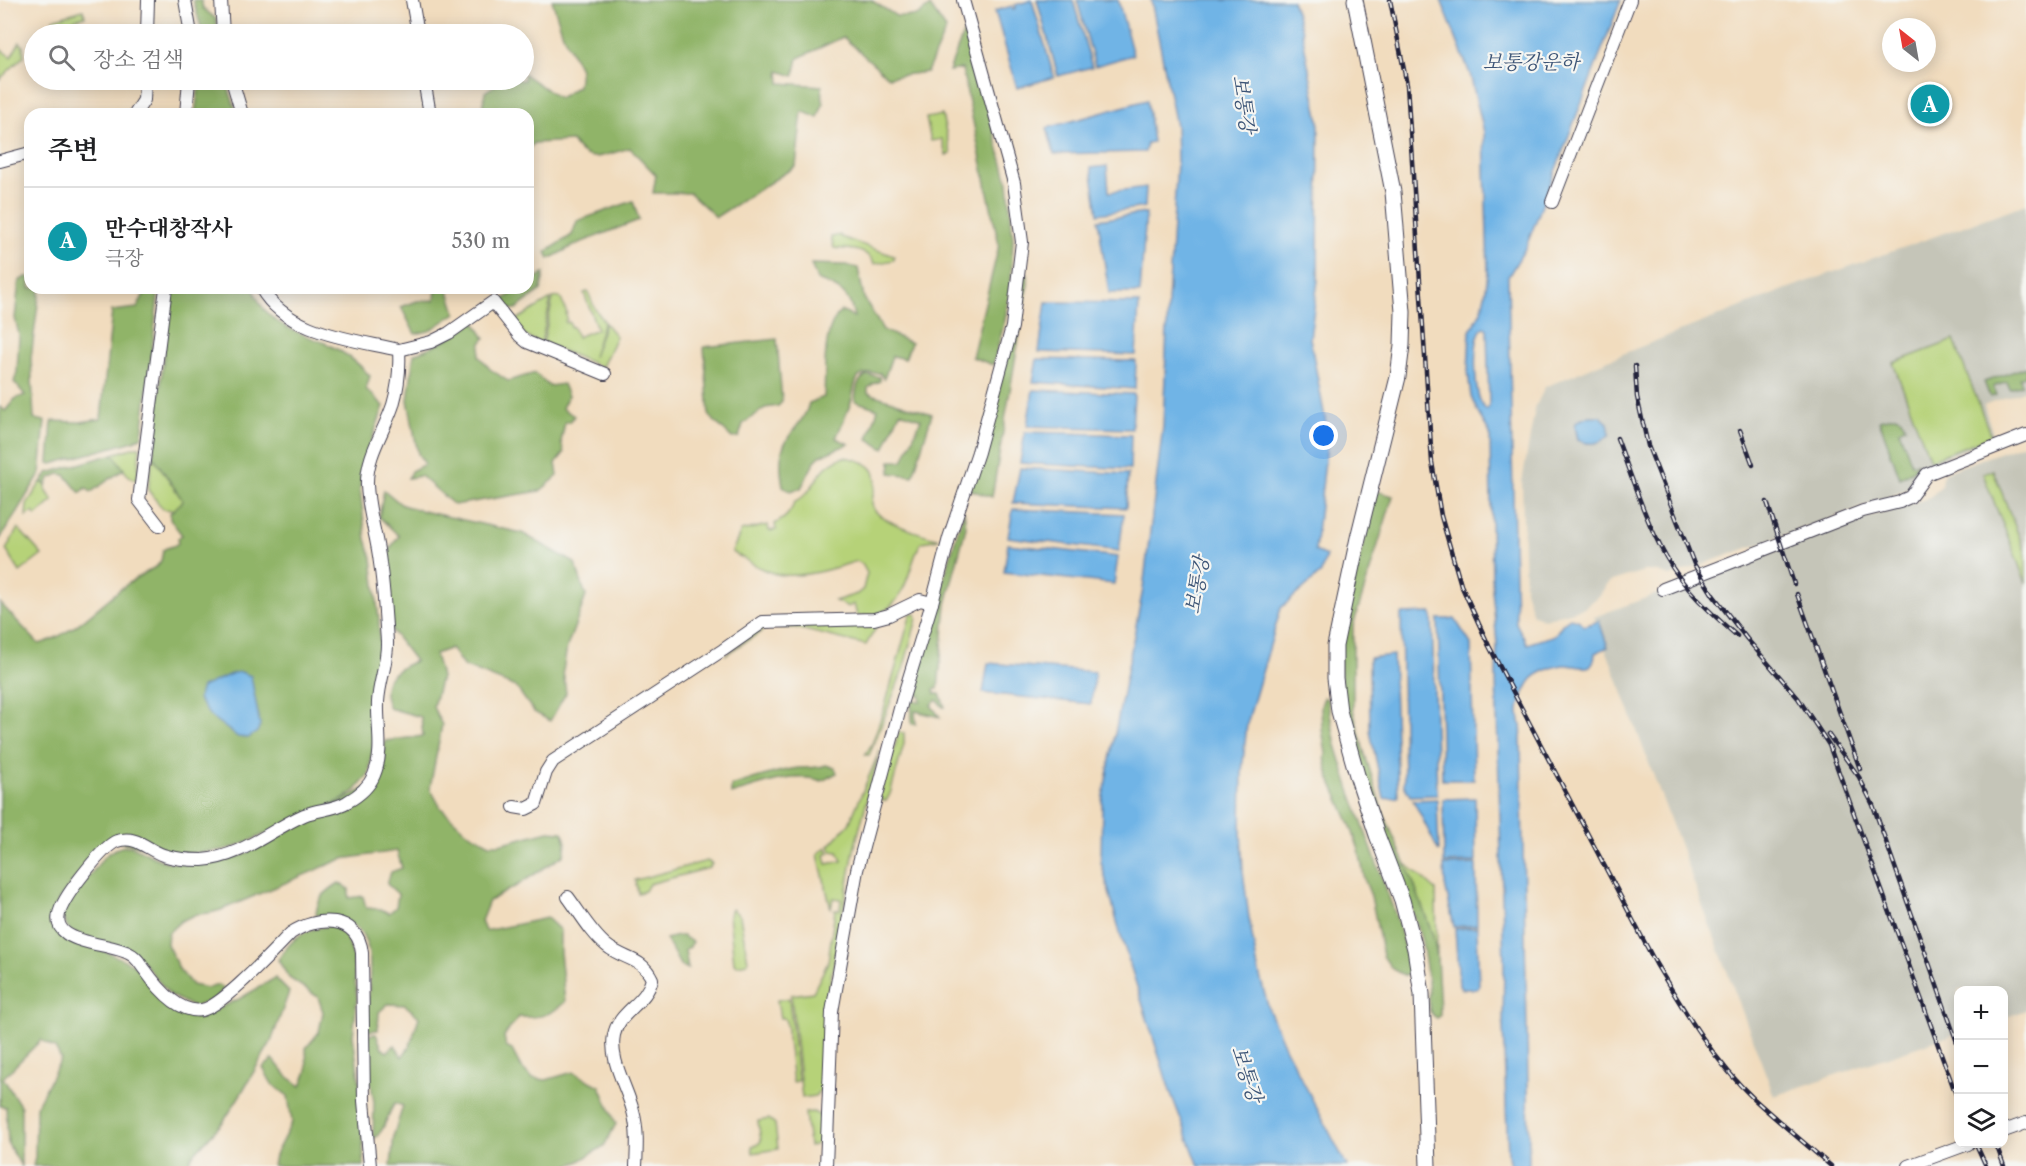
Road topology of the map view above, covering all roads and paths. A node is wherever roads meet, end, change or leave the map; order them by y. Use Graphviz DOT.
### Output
graph roads {
  1 [pos="148,0"];
  2 [pos="185,0"];
  3 [pos="221,0"];
  4 [pos="412,0"];
  5 [pos="963,0"];
  6 [pos="1355,0"];
  7 [pos="1630,0"];
  8 [pos="147,24"];
  9 [pos="189,24"];
  10 [pos="223,24"];
  11 [pos="416,24"];
  12 [pos="144,90"];
  13 [pos="188,90"];
  14 [pos="235,90"];
  15 [pos="426,90"];
  16 [pos="139,108"];
  17 [pos="187,108"];
  18 [pos="240,108"];
  19 [pos="429,108"];
  20 [pos="24,155"];
  21 [pos="0,161"];
  22 [pos="1552,202"];
  23 [pos="165,294"];
  24 [pos="264,294"];
  25 [pos="399,350"];
  26 [pos="605,374"];
  27 [pos="2026,435"];
  28 [pos="159,526"];
  29 [pos="1663,589"];
  30 [pos="932,603"];
  31 [pos="514,807"];
  32 [pos="568,897"];
  33 [pos="2026,1123"];
  34 [pos="2008,1130"];
  35 [pos="1955,1148"];
  36 [pos="370,1166"];
  37 [pos="636,1166"];
  38 [pos="826,1166"];
  39 [pos="1428,1166"];
  40 [pos="1908,1166"];
  1 -- 8 [label="street"];
  2 -- 9 [label="street"];
  3 -- 10 [label="street"];
  4 -- 11 [label="street"];
  5 -- 30 [label="street"];
  6 -- 39 [label="main road"];
  7 -- 22 [label="street"];
  12 -- 16 [label="street"];
  13 -- 17 [label="street"];
  14 -- 18 [label="street"];
  15 -- 19 [label="street"];
  20 -- 21 [label="street"];
  23 -- 28 [label="street"];
  24 -- 25 [label="street"];
  25 -- 26 [label="street"];
  25 -- 36 [label="street"];
  27 -- 29 [label="street"];
  30 -- 31 [label="street"];
  30 -- 38 [label="street"];
  32 -- 37 [label="street"];
  33 -- 34 [label="street"];
  35 -- 40 [label="street"];
}
